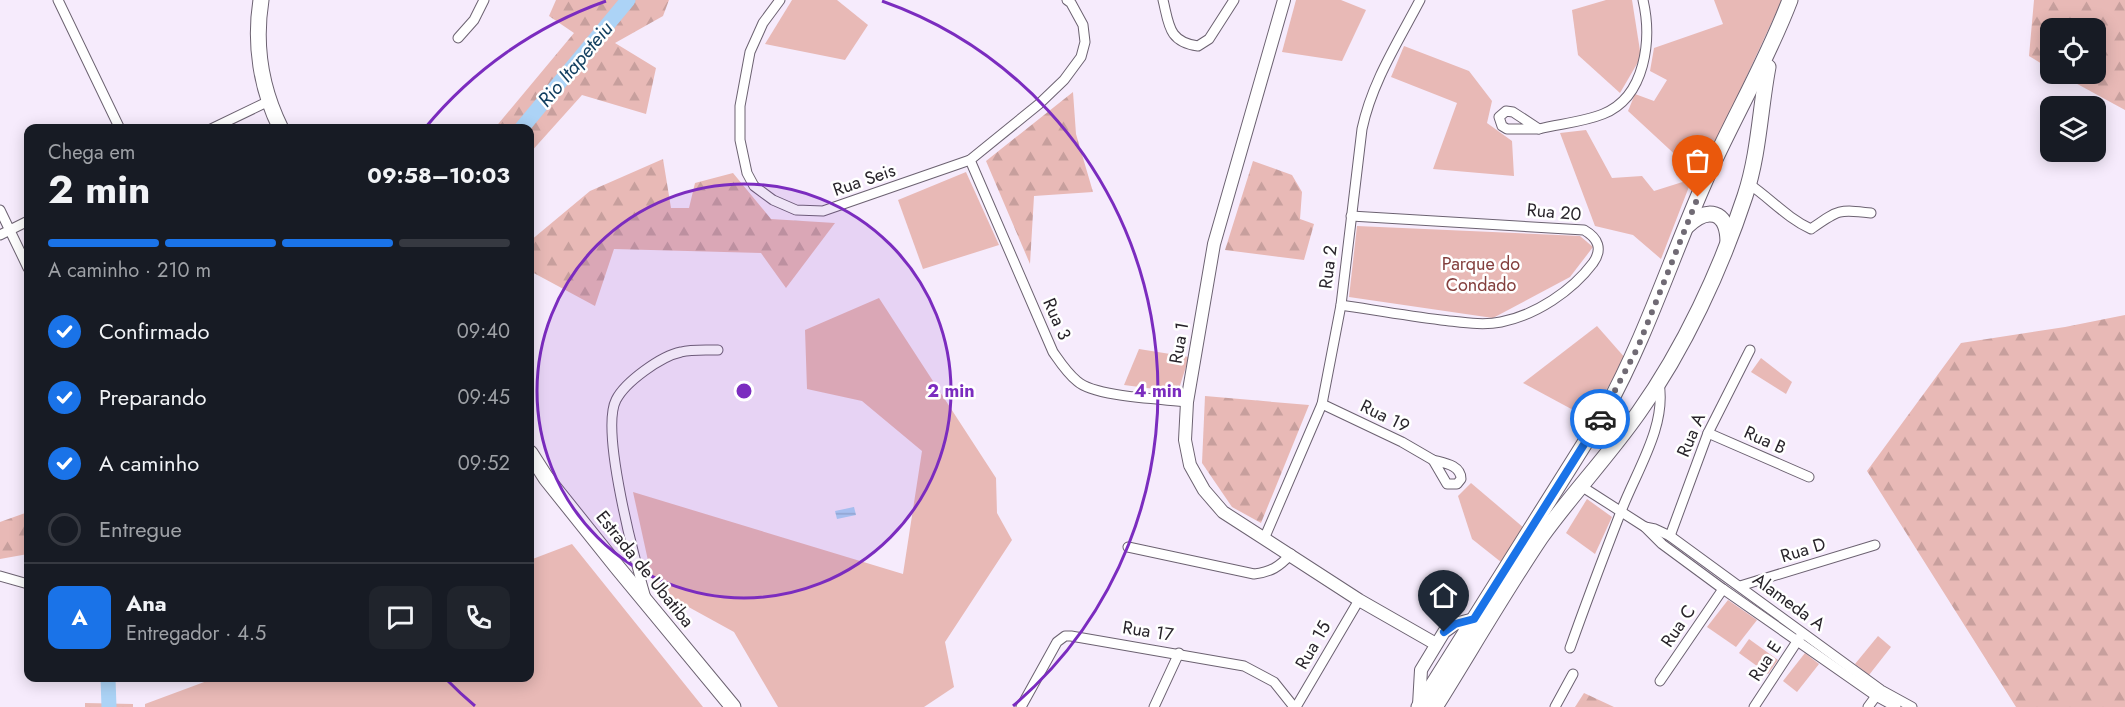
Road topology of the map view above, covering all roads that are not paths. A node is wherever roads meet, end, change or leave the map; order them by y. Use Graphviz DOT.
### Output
graph roads {
  1 [pos="58,0"];
  2 [pos="484,0"];
  3 [pos="780,0"];
  4 [pos="1067,0"];
  5 [pos="1163,0"];
  6 [pos="1234,0"];
  7 [pos="1284,0"];
  8 [pos="1420,0"];
  9 [pos="1643,0"];
  10 [pos="1790,0"];
  11 [pos="258,2"];
  12 [pos="458,38"];
  13 [pos="1774,40"];
  14 [pos="268,101"];
  15 [pos="118,124"];
  16 [pos="221,124"];
  17 [pos="279,124"];
  18 [pos="1539,129"];
  19 [pos="970,160"];
  20 [pos="1749,184"];
  21 [pos="0,210"];
  22 [pos="1871,213"];
  23 [pos="1351,216"];
  24 [pos="24,222"];
  25 [pos="1687,226"];
  26 [pos="10,230"];
  27 [pos="0,235"];
  28 [pos="1728,241"];
  29 [pos="24,260"];
  30 [pos="1341,305"];
  31 [pos="718,350"];
  32 [pos="1750,350"];
  33 [pos="1659,383"];
  34 [pos="1187,402"];
  35 [pos="1322,404"];
  36 [pos="1708,433"];
  37 [pos="534,459"];
  38 [pos="1433,460"];
  39 [pos="1809,477"];
  40 [pos="1581,486"];
  41 [pos="1620,513"];
  42 [pos="1645,527"];
  43 [pos="1670,536"];
  44 [pos="1264,539"];
  45 [pos="1875,545"];
  46 [pos="1128,547"];
  47 [pos="1291,554"];
  48 [pos="0,576"];
  49 [pos="24,583"];
  50 [pos="1740,586"];
  51 [pos="1723,589"];
  52 [pos="1359,600"];
  53 [pos="647,603"];
  54 [pos="1474,619"];
  55 [pos="1801,637"];
  56 [pos="1436,644"];
  57 [pos="1570,648"];
  58 [pos="1179,653"];
  59 [pos="1573,674"];
  60 [pos="1660,681"];
  61 [pos="1879,693"];
  62 [pos="1904,706"];
  63 [pos="733,707"];
  64 [pos="1021,707"];
  65 [pos="1154,707"];
  66 [pos="1295,707"];
  67 [pos="1419,707"];
  68 [pos="1435,707"];
  69 [pos="1555,707"];
  70 [pos="1754,707"];
  71 [pos="1868,707"];
  1 -- 15 [label="street"];
  2 -- 12 [label="street"];
  3 -- 19 [label="street, Rua Seis"];
  4 -- 19 [label="street, Rua Seis"];
  5 -- 6 [label="street"];
  7 -- 34 [label="street, Rua 1"];
  8 -- 23 [label="street, Rua 2"];
  9 -- 18 [label="street"];
  10 -- 13 [label="main road"];
  11 -- 14 [label="main road"];
  13 -- 20 [label="main road"];
  13 -- 25 [label="main road"];
  14 -- 16 [label="street"];
  14 -- 17 [label="main road"];
  19 -- 34 [label="street, Rua 3"];
  20 -- 22 [label="street"];
  20 -- 28 [label="main road"];
  21 -- 26 [label="street"];
  23 -- 30 [label="street, Rua 2"];
  23 -- 30 [label="street, Rua 20"];
  24 -- 26 [label="street"];
  25 -- 28 [label="main road"];
  25 -- 54 [label="main road"];
  26 -- 27 [label="street"];
  26 -- 29 [label="street"];
  28 -- 33 [label="main road"];
  30 -- 35 [label="street, Rua 2"];
  31 -- 53 [label="street"];
  32 -- 36 [label="street, Rua A"];
  33 -- 40 [label="main road"];
  33 -- 41 [label="street"];
  34 -- 44 [label="street, Rua 1"];
  35 -- 38 [label="street, Rua 19"];
  35 -- 44 [label="street, Rua 2"];
  36 -- 39 [label="street, Rua B"];
  36 -- 43 [label="street, Rua A"];
  37 -- 53 [label="main road, Estrada de Ubatiba"];
  40 -- 41 [label="street, Alameda A"];
  40 -- 68 [label="main road"];
  41 -- 42 [label="street, Alameda A"];
  41 -- 57 [label="street"];
  42 -- 43 [label="street, Alameda A"];
  42 -- 51 [label="street, Alameda A"];
  43 -- 50 [label="street, Alameda A"];
  44 -- 47 [label="street, Rua 1"];
  45 -- 50 [label="street, Rua D"];
  46 -- 47 [label="street"];
  47 -- 52 [label="street, Rua 1"];
  48 -- 49 [label="street"];
  50 -- 55 [label="street, Alameda A"];
  51 -- 55 [label="street, Alameda A"];
  51 -- 60 [label="street, Rua C"];
  52 -- 56 [label="street, Rua 1"];
  52 -- 66 [label="street, Rua 15"];
  53 -- 63 [label="main road, Estrada de Ubatiba"];
  54 -- 56 [label="street"];
  54 -- 67 [label="main road"];
  55 -- 61 [label="street, Alameda A"];
  55 -- 70 [label="street, Rua E"];
  56 -- 67 [label="street"];
  58 -- 64 [label="street, Rua 17"];
  58 -- 65 [label="street"];
  58 -- 66 [label="street, Rua 17"];
  59 -- 69 [label="street"];
  61 -- 62 [label="street, Alameda A"];
  61 -- 71 [label="street"];
}
